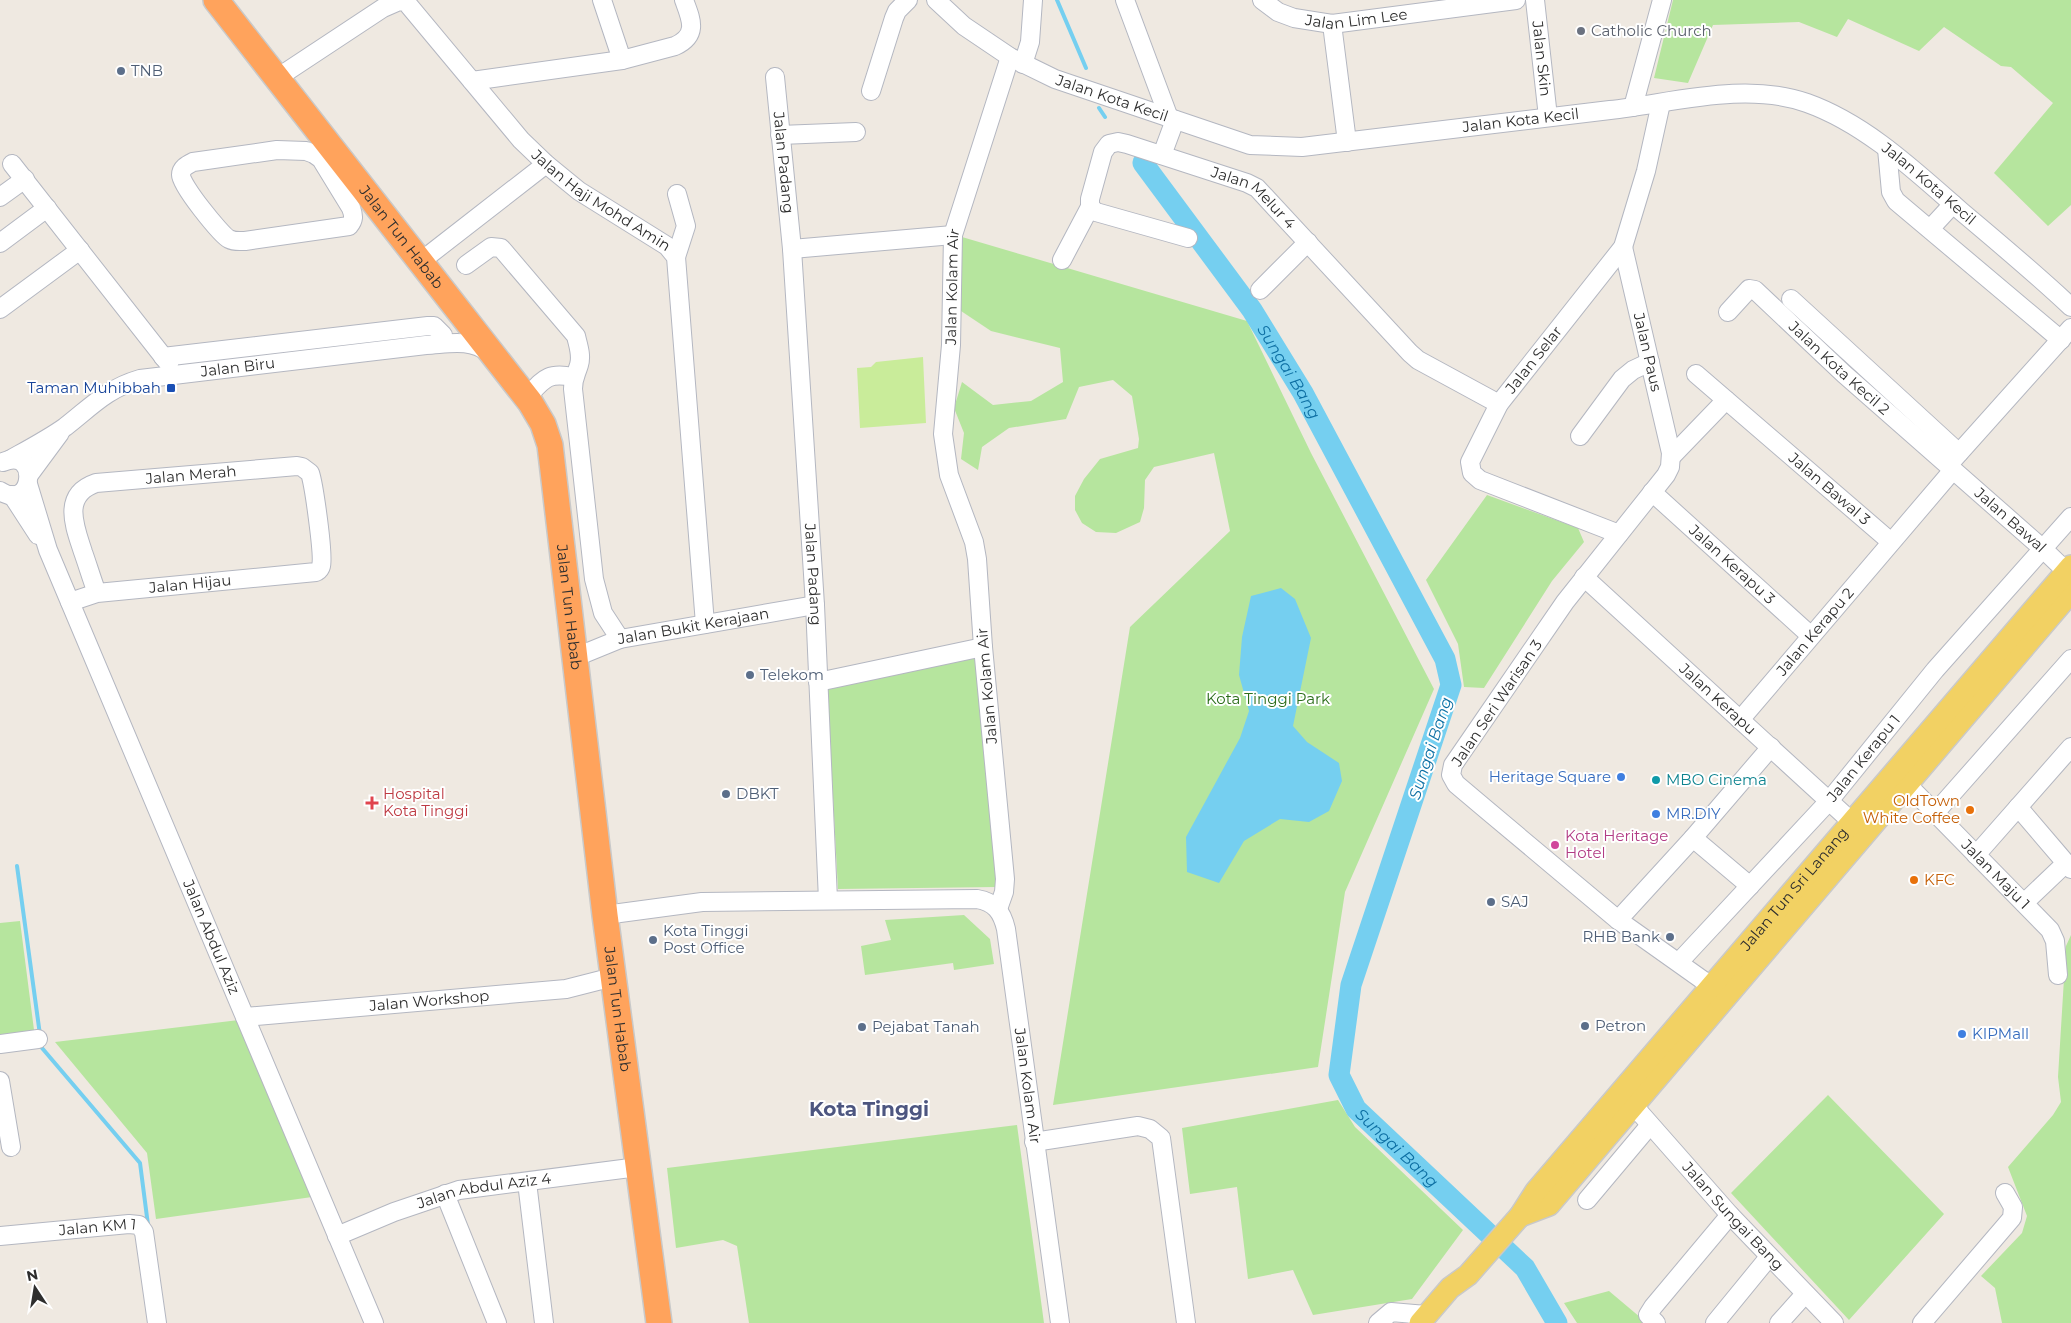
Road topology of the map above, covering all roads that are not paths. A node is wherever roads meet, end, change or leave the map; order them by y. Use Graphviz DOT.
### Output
graph roads {
  1 [pos="216,0"];
  2 [pos="602,0"];
  3 [pos="684,0"];
  4 [pos="908,0"];
  5 [pos="936,0"];
  6 [pos="1033,0"];
  7 [pos="1125,0"];
  8 [pos="1262,0"];
  9 [pos="1516,0"];
  10 [pos="1534,0"];
  11 [pos="1662,0"];
  12 [pos="1390,8"];
  13 [pos="1332,24"];
  14 [pos="622,60"];
  15 [pos="1017,61"];
  16 [pos="775,77"];
  17 [pos="277,78"];
  18 [pos="472,82"];
  19 [pos="871,91"];
  20 [pos="1661,104"];
  21 [pos="1633,107"];
  22 [pos="1548,117"];
  23 [pos="1172,119"];
  24 [pos="856,132"];
  25 [pos="780,135"];
  26 [pos="1347,142"];
  27 [pos="1886,149"];
  28 [pos="1162,155"];
  29 [pos="12,164"];
  30 [pos="546,164"];
  31 [pos="25,179"];
  32 [pos="350,187"];
  33 [pos="677,194"];
  34 [pos="0,197"];
  35 [pos="1953,204"];
  36 [pos="1090,206"];
  37 [pos="47,208"];
  38 [pos="1930,229"];
  39 [pos="953,235"];
  40 [pos="1188,238"];
  41 [pos="1308,242"];
  42 [pos="0,243"];
  43 [pos="1623,247"];
  44 [pos="792,249"];
  45 [pos="80,250"];
  46 [pos="676,257"];
  47 [pos="1062,260"];
  48 [pos="420,262"];
  49 [pos="466,265"];
  50 [pos="1260,290"];
  51 [pos="1790,299"];
  52 [pos="2071,307"];
  53 [pos="0,309"];
  54 [pos="460,312"];
  55 [pos="1728,312"];
  56 [pos="2066,334"];
  57 [pos="443,335"];
  58 [pos="426,345"];
  59 [pos="163,356"];
  60 [pos="498,361"];
  61 [pos="1650,362"];
  62 [pos="178,374"];
  63 [pos="1696,374"];
  64 [pos="573,377"];
  65 [pos="527,397"];
  66 [pos="1726,400"];
  67 [pos="1500,404"];
  68 [pos="65,427"];
  69 [pos="1580,436"];
  70 [pos="1671,457"];
  71 [pos="5,461"];
  72 [pos="1953,463"];
  73 [pos="29,480"];
  74 [pos="1652,492"];
  75 [pos="6,493"];
  76 [pos="2071,517"];
  77 [pos="1619,534"];
  78 [pos="1891,542"];
  79 [pos="2042,548"];
  80 [pos="48,550"];
  81 [pos="2068,568"];
  82 [pos="312,574"];
  83 [pos="1584,577"];
  84 [pos="2071,592"];
  85 [pos="97,593"];
  86 [pos="70,602"];
  87 [pos="815,605"];
  88 [pos="705,624"];
  89 [pos="1811,636"];
  90 [pos="620,639"];
  91 [pos="982,648"];
  92 [pos="576,657"];
  93 [pos="2071,659"];
  94 [pos="818,682"];
  95 [pos="1740,720"];
  96 [pos="1771,747"];
  97 [pos="2071,747"];
  98 [pos="1901,778"];
  99 [pos="1829,801"];
  100 [pos="2018,807"];
  101 [pos="1935,812"];
  102 [pos="1852,822"];
  103 [pos="1693,838"];
  104 [pos="1976,855"];
  105 [pos="2068,866"];
  106 [pos="1750,886"];
  107 [pos="828,900"];
  108 [pos="2024,903"];
  109 [pos="998,909"];
  110 [pos="604,915"];
  111 [pos="1618,920"];
  112 [pos="1679,962"];
  113 [pos="2058,975"];
  114 [pos="613,977"];
  115 [pos="1711,986"];
  116 [pos="244,1017"];
  117 [pos="38,1039"];
  118 [pos="0,1044"];
  119 [pos="0,1081"];
  120 [pos="1634,1106"];
  121 [pos="1650,1125"];
  122 [pos="1034,1142"];
  123 [pos="11,1147"];
  124 [pos="638,1167"];
  125 [pos="527,1182"];
  126 [pos="2005,1193"];
  127 [pos="445,1194"];
  128 [pos="1587,1200"];
  129 [pos="1730,1215"];
  130 [pos="1520,1216"];
  131 [pos="0,1236"];
  132 [pos="337,1236"];
  133 [pos="1769,1257"];
  134 [pos="1805,1294"];
  135 [pos="156,1315"];
  136 [pos="1654,1315"];
  137 [pos="1427,1320"];
  138 [pos="374,1323"];
  139 [pos="497,1323"];
  140 [pos="544,1323"];
  141 [pos="659,1323"];
  142 [pos="1060,1323"];
  143 [pos="1186,1323"];
  144 [pos="1378,1323"];
  145 [pos="1715,1323"];
  146 [pos="1779,1323"];
  147 [pos="1834,1323"];
  148 [pos="1922,1323"];
  1 -- 17 [label="highway, Jalan Tun Habab"];
  2 -- 14 [label="street"];
  3 -- 14 [label="street"];
  4 -- 19 [label="street"];
  5 -- 15 [label="street, Jalan Kota Kecil"];
  6 -- 15 [label="street, Jalan Kolam Air"];
  7 -- 23 [label="street"];
  8 -- 13 [label="street, Jalan Lim Lee"];
  9 -- 12 [label="street, Jalan Lim Lee"];
  10 -- 22 [label="street, Jalan Skin"];
  11 -- 21 [label="street"];
  12 -- 13 [label="street, Jalan Lim Lee"];
  13 -- 26 [label="street"];
  14 -- 18 [label="street"];
  15 -- 23 [label="street, Jalan Kota Kecil"];
  15 -- 39 [label="street, Jalan Kolam Air"];
  16 -- 25 [label="street, Jalan Padang"];
  17 -- 18 [label="street, Jalan Haji Mohd Amin"];
  17 -- 32 [label="highway, Jalan Tun Habab"];
  18 -- 30 [label="street, Jalan Haji Mohd Amin"];
  20 -- 21 [label="street, Jalan Kota Kecil"];
  20 -- 27 [label="street, Jalan Kota Kecil"];
  20 -- 43 [label="street, Jalan Selar"];
  21 -- 22 [label="street, Jalan Kota Kecil"];
  22 -- 26 [label="street, Jalan Kota Kecil"];
  23 -- 26 [label="street, Jalan Kota Kecil"];
  23 -- 28 [label="street"];
  24 -- 25 [label="street"];
  25 -- 44 [label="street, Jalan Padang"];
  27 -- 35 [label="street, Jalan Kota Kecil"];
  27 -- 38 [label="street"];
  28 -- 36 [label="street, Jalan Melur 4"];
  28 -- 41 [label="street, Jalan Melur 4"];
  29 -- 31 [label="street"];
  30 -- 46 [label="street, Jalan Haji Mohd Amin"];
  30 -- 48 [label="street"];
  31 -- 34 [label="street"];
  31 -- 37 [label="street"];
  32 -- 32 [label="street"];
  32 -- 48 [label="highway, Jalan Tun Habab"];
  33 -- 46 [label="street"];
  35 -- 38 [label="street"];
  35 -- 52 [label="street, Jalan Kota Kecil"];
  36 -- 40 [label="street"];
  36 -- 47 [label="street"];
  37 -- 42 [label="street"];
  37 -- 45 [label="street"];
  38 -- 56 [label="street"];
  39 -- 44 [label="street"];
  39 -- 91 [label="street, Jalan Kolam Air"];
  41 -- 50 [label="street"];
  41 -- 67 [label="street, Jalan Melur 4"];
  43 -- 61 [label="street, Jalan Paus"];
  43 -- 67 [label="street, Jalan Selar"];
  44 -- 87 [label="street, Jalan Padang"];
  45 -- 53 [label="street"];
  45 -- 59 [label="street"];
  46 -- 88 [label="street, Jalan Haji Mohd Amin"];
  48 -- 54 [label="highway, Jalan Tun Habab"];
  49 -- 64 [label="street"];
  51 -- 72 [label="street"];
  54 -- 57 [label="street, Jalan Biru"];
  54 -- 60 [label="highway, Jalan Tun Habab"];
  55 -- 72 [label="street, Jalan Kota Kecil 2"];
  56 -- 72 [label="street"];
  57 -- 58 [label="street, Jalan Biru"];
  57 -- 59 [label="street"];
  58 -- 60 [label="street, Jalan Biru"];
  58 -- 62 [label="street, Jalan Biru"];
  59 -- 62 [label="street"];
  60 -- 65 [label="highway, Jalan Tun Habab"];
  61 -- 69 [label="street"];
  61 -- 70 [label="street, Jalan Paus"];
  62 -- 68 [label="street, Jalan Biru"];
  63 -- 66 [label="street, Jalan Bawal 3"];
  64 -- 65 [label="street"];
  64 -- 90 [label="street"];
  65 -- 92 [label="highway, Jalan Tun Habab"];
  66 -- 70 [label="street"];
  66 -- 78 [label="street, Jalan Bawal 3"];
  67 -- 77 [label="street, Jalan Selar"];
  68 -- 71 [label="street, Jalan Biru"];
  68 -- 73 [label="street, Jalan Biru"];
  70 -- 74 [label="street, Jalan Seri Warisan 3"];
  71 -- 73 [label="street"];
  72 -- 78 [label="street"];
  72 -- 79 [label="street, Jalan Bawal"];
  73 -- 75 [label="street, Jalan Biru"];
  73 -- 80 [label="street"];
  74 -- 77 [label="street, Jalan Seri Warisan 3"];
  74 -- 89 [label="street, Jalan Kerapu 3"];
  75 -- 80 [label="street"];
  76 -- 79 [label="street, Jalan Kerapu 1"];
  77 -- 83 [label="street, Jalan Seri Warisan 3"];
  78 -- 89 [label="street, Jalan Kerapu 2"];
  79 -- 81 [label="street, Jalan Bawal"];
  79 -- 99 [label="street, Jalan Kerapu 1"];
  80 -- 86 [label="street, Jalan Abdul Aziz"];
  81 -- 98 [label="main road, Jalan Tun Sri Lanang"];
  82 -- 85 [label="street, Jalan Hijau"];
  82 -- 85 [label="street, Jalan Merah"];
  83 -- 95 [label="street, Jalan Kerapu"];
  83 -- 111 [label="street, Jalan Seri Warisan 3"];
  84 -- 98 [label="main road, Jalan Tun Sri Lanang"];
  85 -- 86 [label="street, Jalan Hijau"];
  86 -- 116 [label="street, Jalan Abdul Aziz"];
  87 -- 88 [label="street, Jalan Bukit Kerajaan"];
  87 -- 94 [label="street, Jalan Padang"];
  88 -- 90 [label="street, Jalan Bukit Kerajaan"];
  89 -- 95 [label="street, Jalan Kerapu 2"];
  90 -- 92 [label="street, Jalan Bukit Kerajaan"];
  91 -- 94 [label="street"];
  91 -- 109 [label="street, Jalan Kolam Air"];
  92 -- 110 [label="highway, Jalan Tun Habab"];
  93 -- 101 [label="street"];
  94 -- 107 [label="street, Jalan Padang"];
  95 -- 96 [label="street, Jalan Kerapu"];
  96 -- 99 [label="street, Jalan Kerapu"];
  96 -- 103 [label="street"];
  97 -- 100 [label="street"];
  98 -- 101 [label="street, Jalan Maju 1"];
  98 -- 102 [label="main road, Jalan Tun Sri Lanang"];
  98 -- 120 [label="main road, Jalan Tun Sri Lanang"];
  99 -- 102 [label="street, Jalan Kerapu"];
  99 -- 106 [label="street, Jalan Kerapu 1"];
  100 -- 104 [label="street"];
  100 -- 105 [label="street"];
  101 -- 104 [label="street, Jalan Maju 1"];
  102 -- 115 [label="main road, Jalan Tun Sri Lanang"];
  103 -- 106 [label="street"];
  103 -- 111 [label="street"];
  104 -- 108 [label="street, Jalan Maju 1"];
  105 -- 108 [label="street"];
  106 -- 112 [label="street, Jalan Kerapu 1"];
  107 -- 109 [label="street"];
  107 -- 110 [label="street"];
  108 -- 113 [label="street, Jalan Maju 1"];
  109 -- 122 [label="street, Jalan Kolam Air"];
  110 -- 114 [label="highway, Jalan Tun Habab"];
  111 -- 112 [label="street, Jalan Seri Warisan 3"];
  112 -- 115 [label="street, Jalan Seri Warisan 3"];
  114 -- 116 [label="street, Jalan Workshop"];
  114 -- 124 [label="highway, Jalan Tun Habab"];
  115 -- 130 [label="main road, Jalan Tun Sri Lanang"];
  116 -- 132 [label="street, Jalan Abdul Aziz"];
  117 -- 118 [label="street"];
  119 -- 123 [label="street"];
  120 -- 121 [label="street, Jalan Sungai Bang"];
  120 -- 130 [label="main road, Jalan Tun Sri Lanang"];
  121 -- 128 [label="street"];
  121 -- 129 [label="street, Jalan Sungai Bang"];
  122 -- 142 [label="street, Jalan Kolam Air"];
  122 -- 143 [label="street"];
  124 -- 125 [label="street, Jalan Abdul Aziz 4"];
  124 -- 141 [label="highway, Jalan Tun Habab"];
  125 -- 127 [label="street, Jalan Abdul Aziz 4"];
  125 -- 140 [label="street"];
  126 -- 148 [label="street"];
  127 -- 132 [label="street, Jalan Abdul Aziz 4"];
  127 -- 139 [label="street"];
  129 -- 133 [label="street, Jalan Sungai Bang"];
  129 -- 136 [label="street"];
  130 -- 137 [label="main road, Jalan Tun Sri Lanang"];
  131 -- 135 [label="street, Jalan KM 1"];
  132 -- 138 [label="street, Jalan Abdul Aziz"];
  133 -- 134 [label="street, Jalan Sungai Bang"];
  133 -- 145 [label="street"];
  134 -- 146 [label="street"];
  134 -- 147 [label="street, Jalan Sungai Bang"];
  137 -- 144 [label="street"];
}
